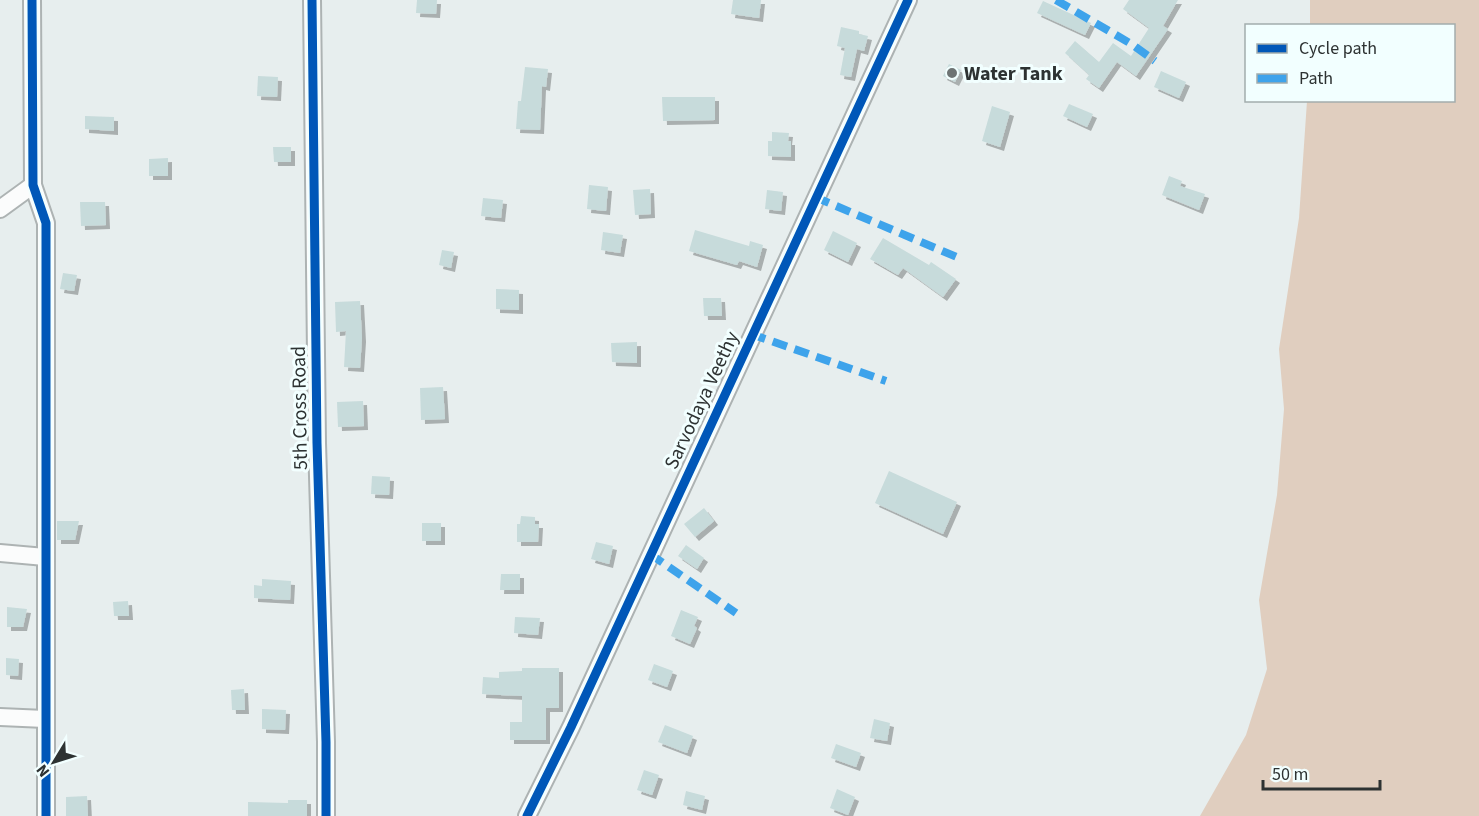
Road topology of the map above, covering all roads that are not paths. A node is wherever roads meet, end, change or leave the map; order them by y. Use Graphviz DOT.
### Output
graph roads {
  1 [pos="32,0"];
  2 [pos="312,0"];
  3 [pos="908,0"];
  4 [pos="33,185"];
  5 [pos="0,209"];
  6 [pos="0,553"];
  7 [pos="45,557"];
  8 [pos="0,717"];
  9 [pos="45,719"];
  10 [pos="46,816"];
  11 [pos="326,816"];
  12 [pos="527,816"];
  1 -- 4 [label="street"];
  2 -- 11 [label="street, 5th Cross Road"];
  3 -- 12 [label="street, Sarvodaya Veethy"];
  4 -- 5 [label="street"];
  4 -- 7 [label="street"];
  6 -- 7 [label="street"];
  7 -- 9 [label="street"];
  8 -- 9 [label="street"];
  9 -- 10 [label="street"];
}
